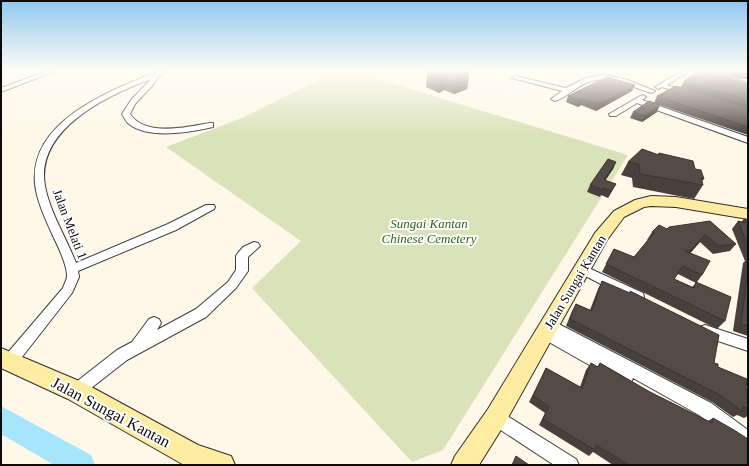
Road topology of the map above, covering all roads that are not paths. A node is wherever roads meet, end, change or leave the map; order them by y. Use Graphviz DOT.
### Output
graph roads {
  1 [pos="112,93"];
  2 [pos="142,93"];
  3 [pos="565,93"];
  4 [pos="649,93"];
  5 [pos="687,93"];
  6 [pos="691,94"];
  7 [pos="555,99"];
  8 [pos="636,100"];
  9 [pos="613,114"];
  10 [pos="210,125"];
  11 [pos="748,140"];
  12 [pos="210,207"];
  13 [pos="748,214"];
  14 [pos="254,246"];
  15 [pos="72,269"];
  16 [pos="582,269"];
  17 [pos="652,304"];
  18 [pos="154,323"];
  19 [pos="694,325"];
  20 [pos="547,329"];
  21 [pos="748,345"];
  22 [pos="136,347"];
  23 [pos="5,360"];
  24 [pos="636,385"];
  25 [pos="76,391"];
  26 [pos="496,417"];
  27 [pos="748,440"];
  28 [pos="222,465"];
  29 [pos="464,465"];
  30 [pos="570,465"];
  1 -- 15 [label="street, Jalan Melati 1"];
  2 -- 10 [label="street"];
  3 -- 7 [label="street"];
  4 -- 8 [label="street"];
  5 -- 6 [label="street"];
  8 -- 9 [label="street"];
  8 -- 11 [label="street"];
  12 -- 15 [label="street"];
  13 -- 16 [label="main road, Jalan Sungai Kantan"];
  14 -- 22 [label="street"];
  15 -- 23 [label="street, Jalan Melati 1"];
  16 -- 17 [label="street"];
  16 -- 20 [label="main road, Jalan Sungai Kantan"];
  18 -- 22 [label="street"];
  19 -- 21 [label="street"];
  20 -- 24 [label="street"];
  20 -- 26 [label="main road, Jalan Sungai Kantan"];
  20 -- 27 [label="street"];
  22 -- 25 [label="street"];
  23 -- 25 [label="main road, Jalan Sungai Kantan"];
  25 -- 28 [label="main road, Jalan Sungai Kantan"];
  26 -- 29 [label="main road, Jalan Sungai Kantan"];
  26 -- 30 [label="street"];
}
